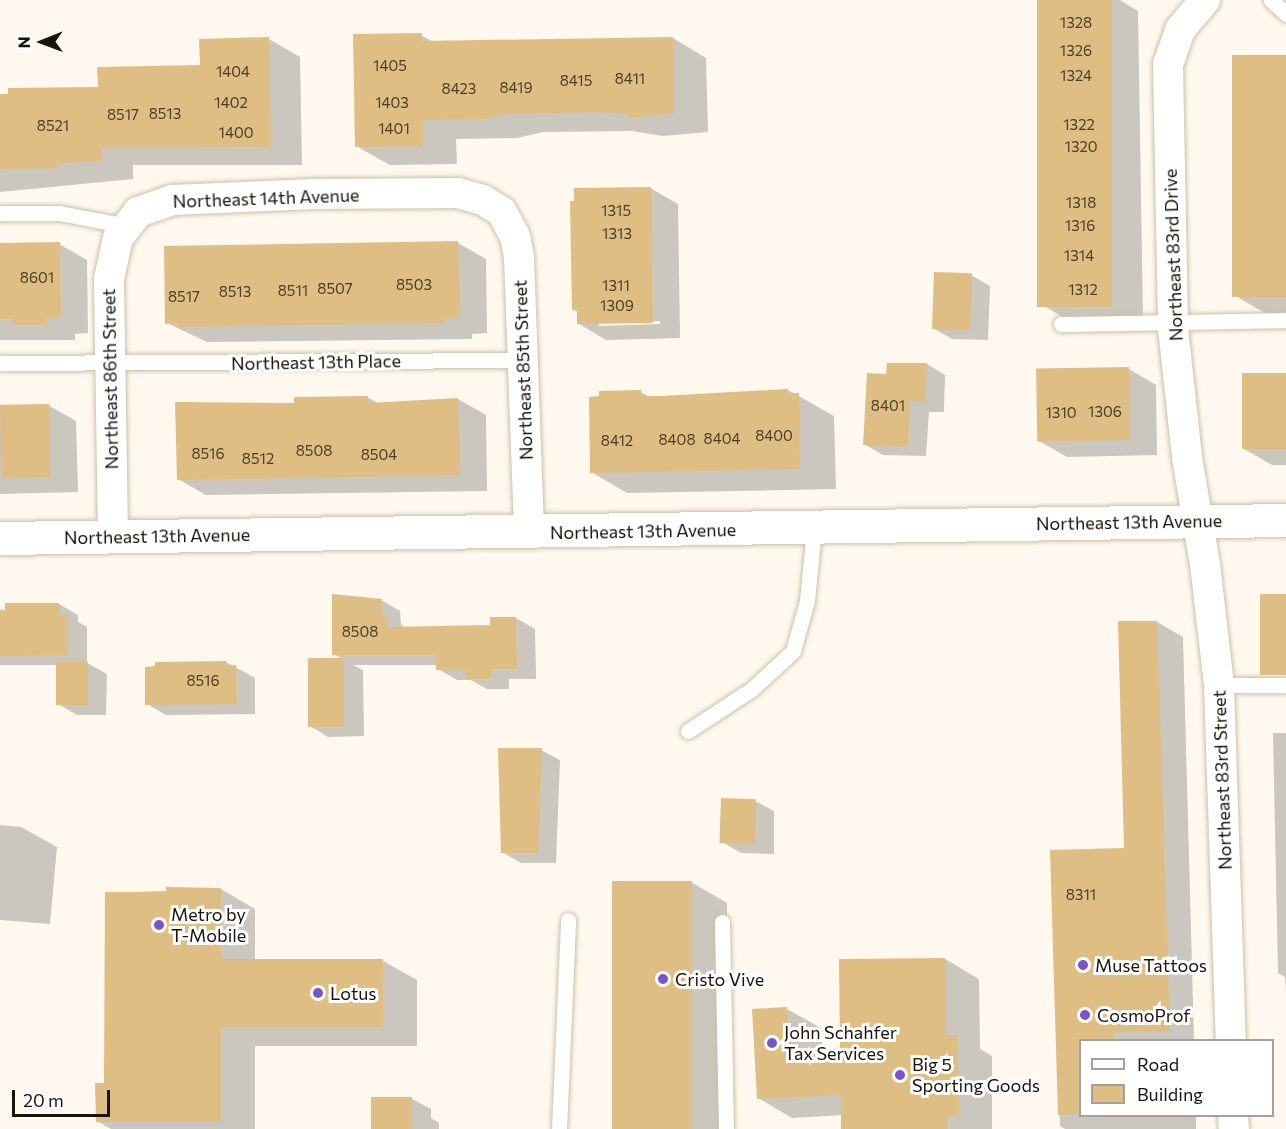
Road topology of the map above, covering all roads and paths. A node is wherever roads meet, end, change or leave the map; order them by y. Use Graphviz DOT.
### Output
graph roads {
  1 [pos="1205,0"];
  2 [pos="1271,0"];
  3 [pos="1286,14"];
  4 [pos="502,212"];
  5 [pos="0,213"];
  6 [pos="127,226"];
  7 [pos="1286,320"];
  8 [pos="1173,322"];
  9 [pos="1062,324"];
  10 [pos="522,360"];
  11 [pos="0,363"];
  12 [pos="110,364"];
  13 [pos="1198,520"];
  14 [pos="1286,520"];
  15 [pos="814,528"];
  16 [pos="529,532"];
  17 [pos="112,536"];
  18 [pos="0,537"];
  19 [pos="1219,685"];
  20 [pos="1286,685"];
  21 [pos="688,731"];
  22 [pos="568,920"];
  23 [pos="722,922"];
  24 [pos="1231,1039"];
  25 [pos="559,1129"];
  26 [pos="726,1129"];
  1 -- 8 [label="street, Northeast 83rd Drive"];
  2 -- 3 [label="lane"];
  4 -- 6 [label="street, Northeast 14th Avenue"];
  4 -- 10 [label="street, Northeast 85th Street"];
  5 -- 6 [label="lane"];
  6 -- 12 [label="street, Northeast 86th Street"];
  7 -- 8 [label="lane"];
  8 -- 9 [label="lane"];
  8 -- 13 [label="street, Northeast 83rd Drive"];
  10 -- 12 [label="lane, Northeast 13th Place"];
  10 -- 16 [label="street, Northeast 85th Street"];
  11 -- 12 [label="lane, Northeast 13th Place"];
  12 -- 17 [label="street, Northeast 86th Street"];
  13 -- 14 [label="street, Northeast 13th Avenue"];
  13 -- 15 [label="street, Northeast 13th Avenue"];
  13 -- 19 [label="street, Northeast 83rd Street"];
  15 -- 16 [label="street, Northeast 13th Avenue"];
  15 -- 21 [label="lane"];
  16 -- 17 [label="street, Northeast 13th Avenue"];
  17 -- 18 [label="street, Northeast 13th Avenue"];
  19 -- 20 [label="lane"];
  19 -- 24 [label="street, Northeast 83rd Street"];
  22 -- 25 [label="lane"];
  23 -- 26 [label="lane"];
}
